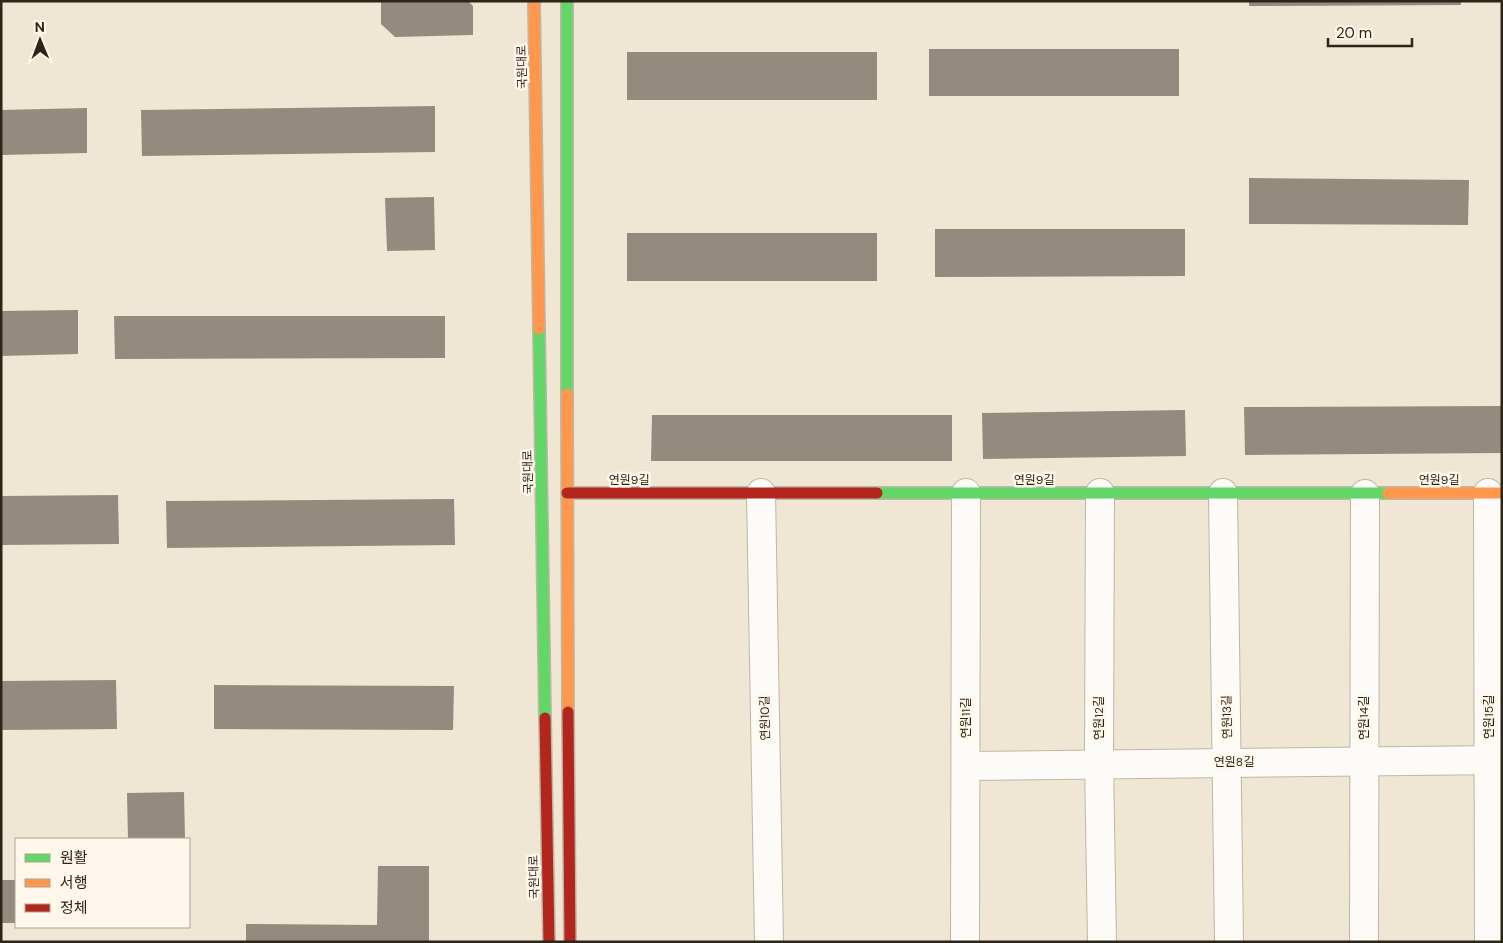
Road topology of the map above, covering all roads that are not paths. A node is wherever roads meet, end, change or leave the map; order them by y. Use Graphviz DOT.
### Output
graph roads {
  1 [pos="534,1"];
  2 [pos="567,1"];
  3 [pos="761,493"];
  4 [pos="1223,493"];
  5 [pos="1495,493"];
  6 [pos="567,494"];
  7 [pos="966,494"];
  8 [pos="1100,494"];
  9 [pos="1365,494"];
  10 [pos="1495,760"];
  11 [pos="1364,761"];
  12 [pos="1227,762"];
  13 [pos="1099,763"];
  14 [pos="966,766"];
  15 [pos="549,942"];
  16 [pos="570,942"];
  17 [pos="769,942"];
  18 [pos="966,942"];
  19 [pos="1102,942"];
  20 [pos="1229,942"];
  21 [pos="1364,942"];
  22 [pos="1489,942"];
  1 -- 15 [label="street, 국원대로"];
  2 -- 6 [label="street"];
  3 -- 6 [label="street, 연원9길"];
  3 -- 7 [label="street, 연원9길"];
  3 -- 17 [label="street, 연원10길"];
  4 -- 8 [label="street, 연원9길"];
  4 -- 9 [label="street, 연원9길"];
  4 -- 12 [label="street, 연원13길"];
  5 -- 9 [label="street, 연원9길"];
  5 -- 10 [label="street, 연원15길"];
  6 -- 16 [label="street"];
  7 -- 8 [label="street, 연원9길"];
  7 -- 14 [label="street, 연원11길"];
  8 -- 13 [label="street, 연원12길"];
  9 -- 11 [label="street, 연원14길"];
  10 -- 11 [label="street, 연원8길"];
  10 -- 22 [label="street, 연원15길"];
  11 -- 12 [label="street, 연원8길"];
  11 -- 21 [label="street, 연원14길"];
  12 -- 13 [label="street, 연원8길"];
  12 -- 20 [label="street, 연원13길"];
  13 -- 14 [label="street, 연원8길"];
  13 -- 19 [label="street, 연원12길"];
  14 -- 18 [label="street, 연원11길"];
}
